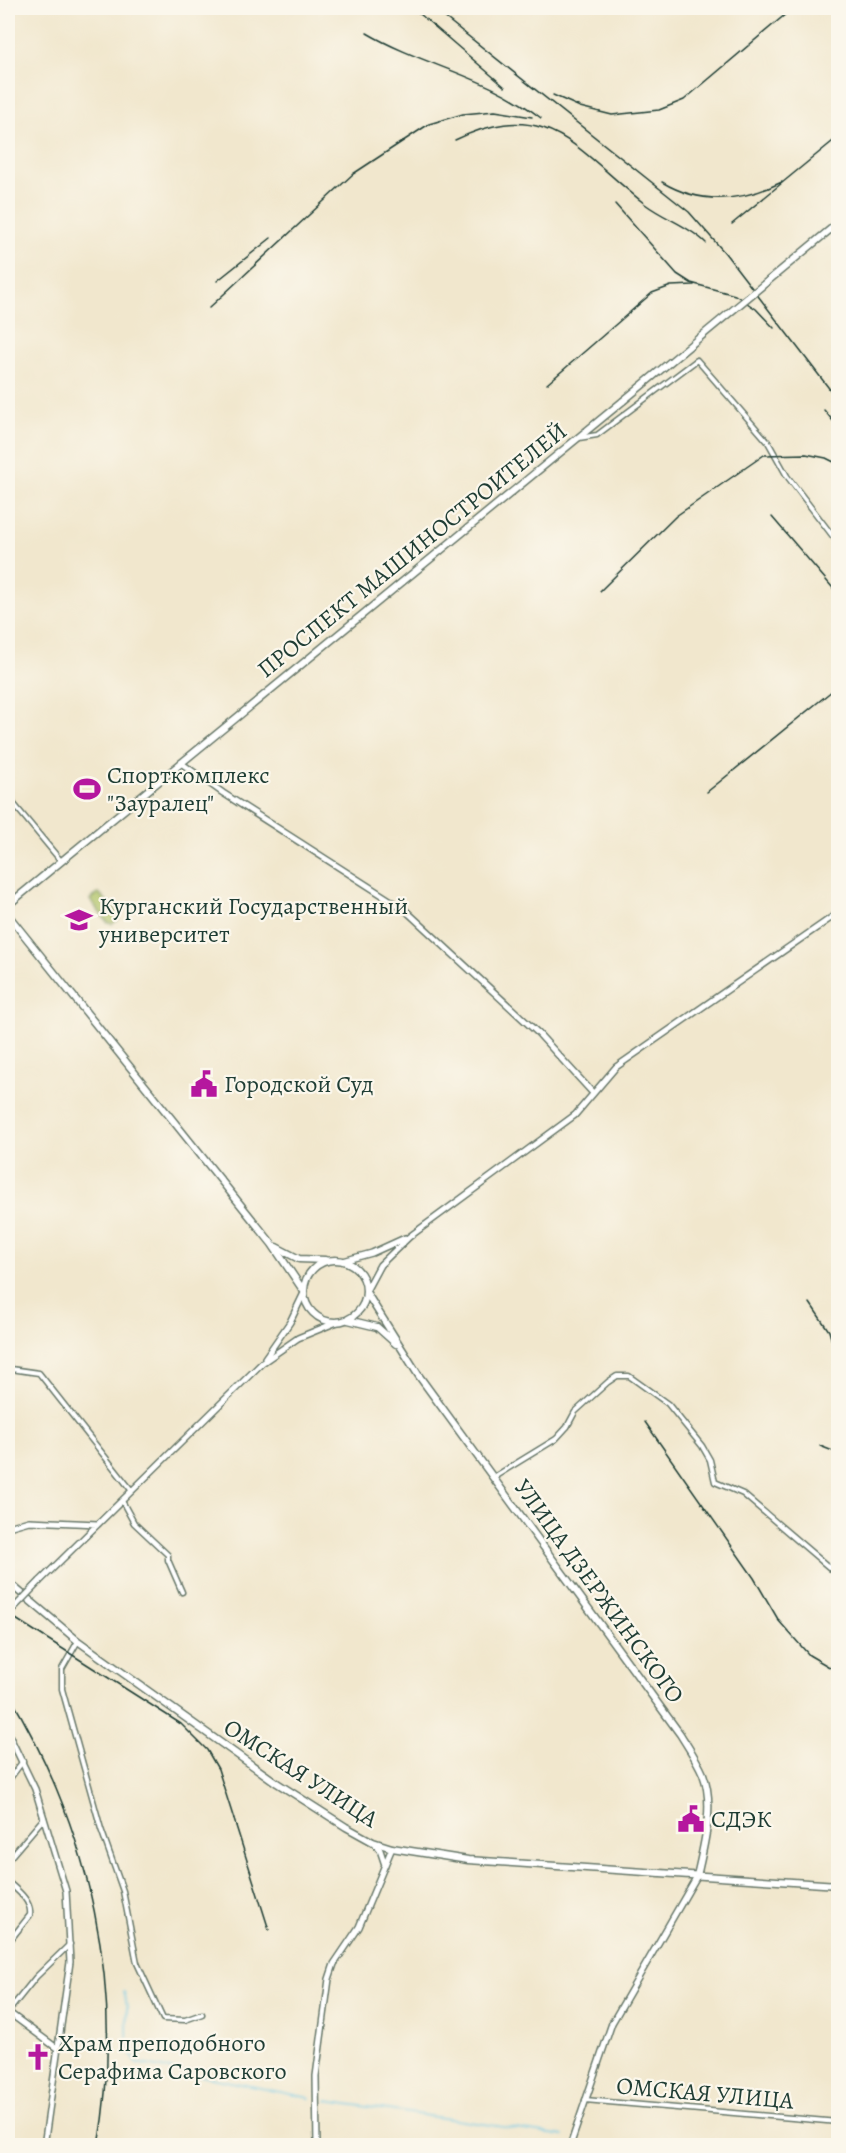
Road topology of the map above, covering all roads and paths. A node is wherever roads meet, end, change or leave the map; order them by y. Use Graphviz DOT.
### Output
graph roads {
  1 [pos="838,222"];
  2 [pos="579,438"];
  3 [pos="838,543"];
  4 [pos="181,763"];
  5 [pos="8,797"];
  6 [pos="61,861"];
  7 [pos="8,905"];
  8 [pos="838,913"];
  9 [pos="8,915"];
  10 [pos="592,1092"];
  11 [pos="409,1237"];
  12 [pos="272,1244"];
  13 [pos="332,1260"];
  14 [pos="343,1261"];
  15 [pos="366,1292"];
  16 [pos="303,1293"];
  17 [pos="347,1320"];
  18 [pos="337,1322"];
  19 [pos="401,1348"];
  20 [pos="262,1362"];
  21 [pos="8,1364"];
  22 [pos="494,1477"];
  23 [pos="132,1491"];
  24 [pos="122,1502"];
  25 [pos="76,1524"];
  26 [pos="98,1524"];
  27 [pos="8,1527"];
  28 [pos="86,1536"];
  29 [pos="838,1575"];
  30 [pos="8,1582"];
  31 [pos="182,1592"];
  32 [pos="8,1614"];
  33 [pos="78,1641"];
  34 [pos="8,1733"];
  35 [pos="23,1761"];
  36 [pos="8,1781"];
  37 [pos="45,1817"];
  38 [pos="373,1842"];
  39 [pos="392,1848"];
  40 [pos="8,1860"];
  41 [pos="385,1866"];
  42 [pos="697,1876"];
  43 [pos="8,1882"];
  44 [pos="838,1885"];
  45 [pos="8,1943"];
  46 [pos="71,1943"];
  47 [pos="8,2012"];
  48 [pos="202,2014"];
  49 [pos="58,2049"];
  50 [pos="585,2100"];
  51 [pos="838,2122"];
  52 [pos="44,2145"];
  53 [pos="317,2145"];
  54 [pos="570,2145"];
  1 -- 2 [label="main road, ПРОСПЕКТ МАШИНОСТРОИТЕЛЕЙ, bridge"];
  2 -- 3 [label="street"];
  2 -- 4 [label="main road, ПРОСПЕКТ МАШИНОСТРОИТЕЛЕЙ"];
  4 -- 6 [label="main road, ПРОСПЕКТ МАШИНОСТРОИТЕЛЕЙ"];
  4 -- 10 [label="main road"];
  5 -- 6 [label="street"];
  6 -- 7 [label="main road, ПРОСПЕКТ МАШИНОСТРОИТЕЛЕЙ"];
  8 -- 10 [label="main road"];
  9 -- 12 [label="main road"];
  10 -- 11 [label="main road"];
  11 -- 14 [label="main road"];
  11 -- 15 [label="main road"];
  12 -- 13 [label="main road"];
  12 -- 16 [label="main road"];
  13 -- 14 [label="main road"];
  13 -- 16 [label="main road"];
  14 -- 15 [label="main road"];
  15 -- 17 [label="main road"];
  15 -- 19 [label="main road, УЛИЦА ДЗЕРЖИНСКОГО"];
  16 -- 18 [label="main road"];
  16 -- 20 [label="main road"];
  17 -- 18 [label="main road"];
  17 -- 19 [label="main road, УЛИЦА ДЗЕРЖИНСКОГО"];
  18 -- 20 [label="main road"];
  19 -- 22 [label="main road, УЛИЦА ДЗЕРЖИНСКОГО"];
  20 -- 23 [label="main road"];
  21 -- 23 [label="street"];
  22 -- 29 [label="street"];
  22 -- 42 [label="main road, УЛИЦА ДЗЕРЖИНСКОГО"];
  23 -- 24 [label="main road"];
  24 -- 26 [label="main road"];
  24 -- 31 [label="street"];
  25 -- 26 [label="main road"];
  25 -- 27 [label="main road"];
  25 -- 28 [label="main road"];
  26 -- 28 [label="main road"];
  28 -- 32 [label="main road, bridge"];
  30 -- 33 [label="main road, ОМСКАЯ УЛИЦА"];
  33 -- 38 [label="main road, ОМСКАЯ УЛИЦА"];
  33 -- 48 [label="street"];
  34 -- 35 [label="main road"];
  35 -- 36 [label="street"];
  35 -- 37 [label="main road"];
  37 -- 40 [label="street"];
  37 -- 46 [label="main road"];
  38 -- 39 [label="main road, ОМСКАЯ УЛИЦА"];
  38 -- 41 [label="main road"];
  39 -- 41 [label="main road"];
  39 -- 42 [label="main road, ОМСКАЯ УЛИЦА"];
  41 -- 53 [label="main road"];
  42 -- 44 [label="main road, ОМСКАЯ УЛИЦА"];
  42 -- 50 [label="main road"];
  43 -- 45 [label="street"];
  46 -- 47 [label="street"];
  46 -- 49 [label="main road"];
  47 -- 49 [label="main road"];
  49 -- 52 [label="main road"];
  50 -- 51 [label="street, ОМСКАЯ УЛИЦА"];
  50 -- 54 [label="main road"];
}
